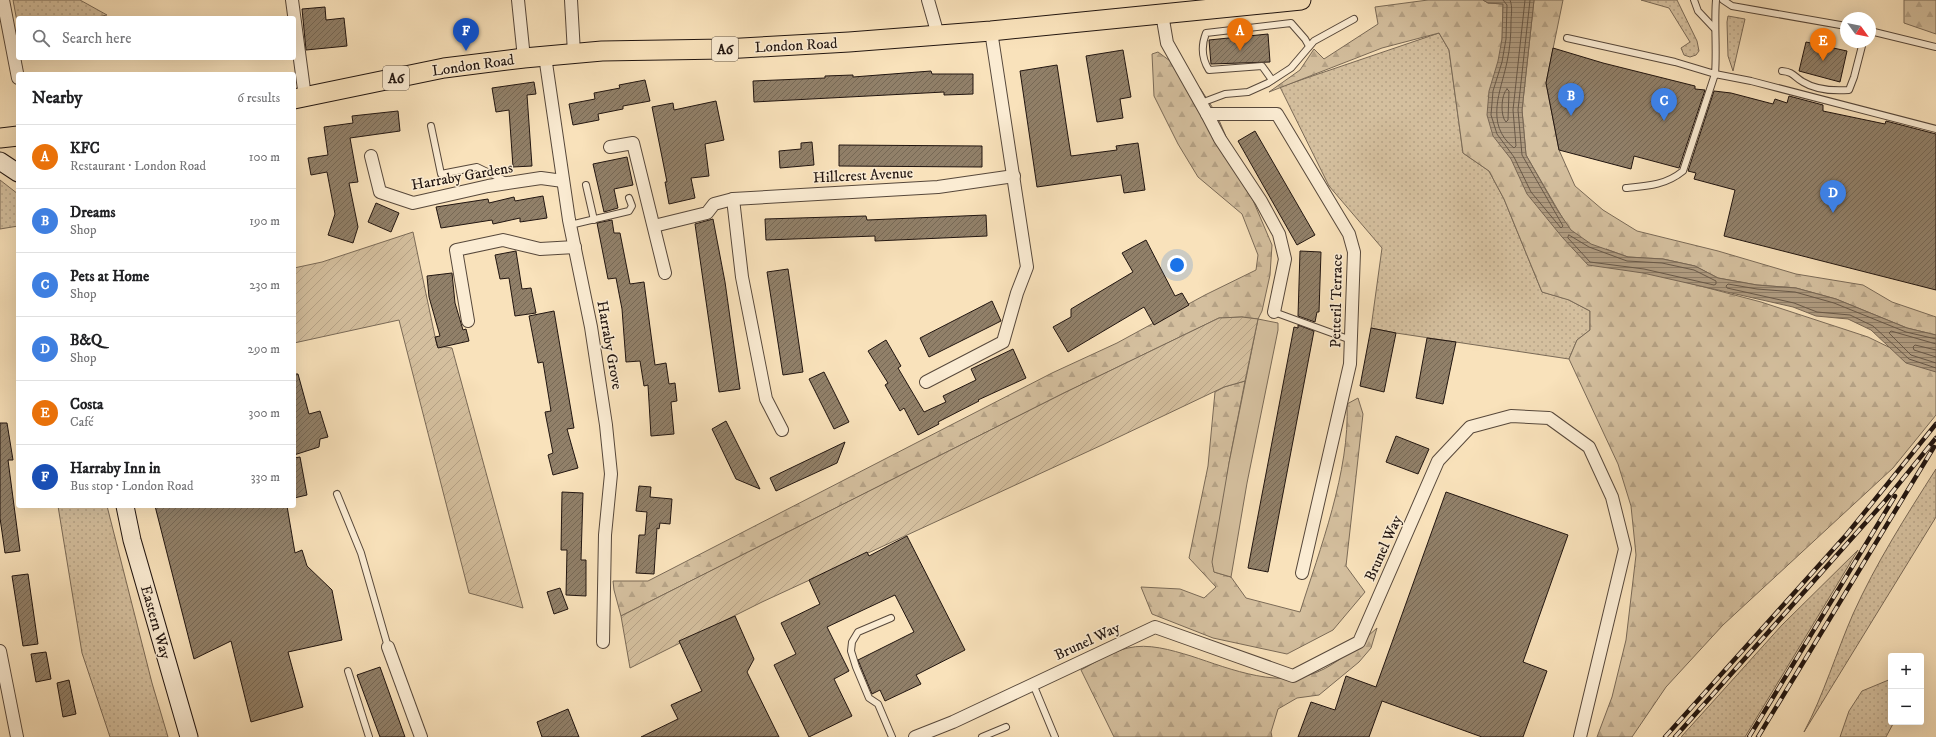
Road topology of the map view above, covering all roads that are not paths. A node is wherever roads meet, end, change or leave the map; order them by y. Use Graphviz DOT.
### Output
graph roads {
  1 [pos="3,0"];
  2 [pos="293,0"];
  3 [pos="518,0"];
  4 [pos="571,0"];
  5 [pos="928,0"];
  6 [pos="1301,0"];
  7 [pos="1694,0"];
  8 [pos="1716,0"];
  9 [pos="1723,0"];
  10 [pos="1162,14"];
  11 [pos="294,16"];
  12 [pos="1354,19"];
  13 [pos="1840,25"];
  14 [pos="1714,28"];
  15 [pos="991,31"];
  16 [pos="1876,32"];
  17 [pos="938,35"];
  18 [pos="1567,38"];
  19 [pos="14,40"];
  20 [pos="296,42"];
  21 [pos="1309,46"];
  22 [pos="1936,47"];
  23 [pos="1862,48"];
  24 [pos="574,53"];
  25 [pos="545,56"];
  26 [pos="524,58"];
  27 [pos="16,59"];
  28 [pos="16,60"];
  29 [pos="1782,71"];
  30 [pos="17,72"];
  31 [pos="1715,74"];
  32 [pos="1272,80"];
  33 [pos="300,98"];
  34 [pos="1204,109"];
  35 [pos="431,126"];
  36 [pos="1936,129"];
  37 [pos="16,136"];
  38 [pos="0,138"];
  39 [pos="610,147"];
  40 [pos="371,156"];
  41 [pos="0,161"];
  42 [pos="16,172"];
  43 [pos="1014,176"];
  44 [pos="563,182"];
  45 [pos="510,183"];
  46 [pos="586,185"];
  47 [pos="1626,188"];
  48 [pos="629,198"];
  49 [pos="733,198"];
  50 [pos="594,220"];
  51 [pos="570,226"];
  52 [pos="654,226"];
  53 [pos="575,247"];
  54 [pos="665,273"];
  55 [pos="1274,312"];
  56 [pos="468,321"];
  57 [pos="1352,340"];
  58 [pos="926,382"];
  59 [pos="782,430"];
  60 [pos="337,494"];
  61 [pos="125,508"];
  62 [pos="1302,573"];
  63 [pos="891,618"];
  64 [pos="603,642"];
  65 [pos="388,647"];
  66 [pos="0,651"];
  67 [pos="348,671"];
  68 [pos="1033,684"];
  69 [pos="6,712"];
  70 [pos="1006,727"];
  71 [pos="17,737"];
  72 [pos="188,737"];
  73 [pos="369,737"];
  74 [pos="421,737"];
  75 [pos="892,737"];
  76 [pos="915,737"];
  77 [pos="982,737"];
  78 [pos="1055,737"];
  79 [pos="1580,737"];
  1 -- 19 [label="street"];
  2 -- 11 [label="street"];
  3 -- 26 [label="street"];
  4 -- 24 [label="street"];
  5 -- 17 [label="street"];
  6 -- 10 [label="main road, London Road / A6"];
  7 -- 14 [label="lane"];
  8 -- 14 [label="lane"];
  9 -- 13 [label="lane"];
  10 -- 15 [label="main road, London Road / A6"];
  10 -- 34 [label="street"];
  12 -- 21 [label="lane"];
  14 -- 31 [label="lane"];
  15 -- 17 [label="main road, London Road / A6"];
  15 -- 43 [label="street"];
  16 -- 22 [label="lane"];
  17 -- 24 [label="main road, London Road / A6"];
  18 -- 31 [label="lane"];
  19 -- 27 [label="street"];
  20 -- 33 [label="street"];
  21 -- 32 [label="lane"];
  21 -- 32 [label="lane"];
  23 -- 29 [label="lane"];
  24 -- 25 [label="main road, London Road / A6"];
  25 -- 26 [label="main road, London Road / A6"];
  25 -- 44 [label="street, Harraby Grove"];
  26 -- 33 [label="main road, London Road / A6"];
  28 -- 30 [label="street"];
  31 -- 36 [label="lane"];
  31 -- 47 [label="lane"];
  32 -- 34 [label="lane"];
  34 -- 55 [label="street"];
  34 -- 57 [label="street, Petteril Terrace"];
  35 -- 45 [label="lane"];
  37 -- 38 [label="main road"];
  39 -- 52 [label="street"];
  40 -- 45 [label="street, Harraby Gardens"];
  41 -- 42 [label="street"];
  43 -- 49 [label="street, Hillcrest Avenue"];
  43 -- 58 [label="street"];
  44 -- 45 [label="street, Harraby Gardens"];
  44 -- 51 [label="street, Harraby Grove"];
  46 -- 50 [label="lane"];
  48 -- 50 [label="lane"];
  49 -- 52 [label="street, Hillcrest Avenue"];
  49 -- 59 [label="street"];
  50 -- 51 [label="lane"];
  51 -- 53 [label="street, Harraby Grove"];
  52 -- 54 [label="street"];
  53 -- 56 [label="street"];
  53 -- 64 [label="street, Harraby Grove"];
  55 -- 57 [label="lane"];
  57 -- 62 [label="street, Petteril Terrace"];
  60 -- 65 [label="lane"];
  61 -- 72 [label="street, Eastern Way"];
  63 -- 75 [label="lane"];
  65 -- 74 [label="street"];
  66 -- 69 [label="street"];
  67 -- 73 [label="lane"];
  68 -- 76 [label="street, Brunel Way"];
  68 -- 78 [label="lane"];
  68 -- 79 [label="street, Brunel Way"];
  69 -- 71 [label="street"];
  70 -- 77 [label="lane"];
}
